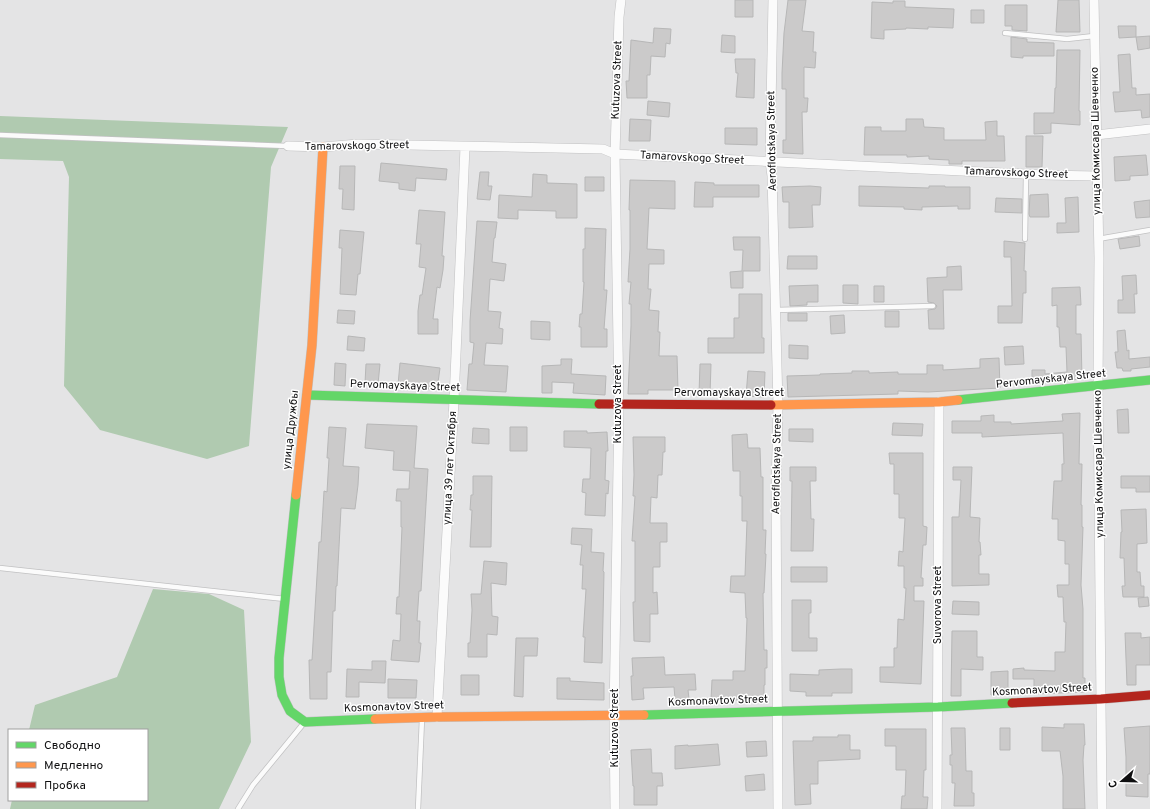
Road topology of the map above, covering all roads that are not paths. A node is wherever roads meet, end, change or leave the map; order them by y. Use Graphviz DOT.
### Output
graph roads {
  1 [pos="622,0"];
  2 [pos="773,0"];
  3 [pos="1094,0"];
  4 [pos="1005,33"];
  5 [pos="1094,36"];
  6 [pos="1150,129"];
  7 [pos="0,135"];
  8 [pos="1096,135"];
  9 [pos="288,146"];
  10 [pos="323,147"];
  11 [pos="465,147"];
  12 [pos="615,154"];
  13 [pos="770,161"];
  14 [pos="1026,174"];
  15 [pos="1096,176"];
  16 [pos="1150,230"];
  17 [pos="1025,239"];
  18 [pos="1098,239"];
  19 [pos="933,306"];
  20 [pos="775,310"];
  21 [pos="1150,380"];
  22 [pos="1098,386"];
  23 [pos="306,395"];
  24 [pos="454,400"];
  25 [pos="940,402"];
  26 [pos="619,405"];
  27 [pos="778,405"];
  28 [pos="0,568"];
  29 [pos="285,599"];
  30 [pos="1150,695"];
  31 [pos="1101,699"];
  32 [pos="938,707"];
  33 [pos="778,711"];
  34 [pos="614,716"];
  35 [pos="437,717"];
  36 [pos="422,718"];
  37 [pos="305,722"];
  38 [pos="238,809"];
  39 [pos="418,809"];
  40 [pos="615,809"];
  41 [pos="778,809"];
  42 [pos="937,809"];
  43 [pos="1102,809"];
  1 -- 12 [label="street, Kutuzova Street"];
  2 -- 13 [label="street, Aeroflotskaya Street"];
  3 -- 5 [label="street, улица Комиссара Шевченко"];
  4 -- 5 [label="lane"];
  5 -- 8 [label="street, улица Комиссара Шевченко"];
  6 -- 8 [label="street"];
  7 -- 9 [label="lane"];
  8 -- 15 [label="street, улица Комиссара Шевченко"];
  9 -- 10 [label="street, Tamarovskogo Street"];
  10 -- 11 [label="street, Tamarovskogo Street"];
  10 -- 23 [label="street, улица Дружбы"];
  11 -- 12 [label="street, Tamarovskogo Street"];
  11 -- 24 [label="street, улица 39 лет Октября"];
  12 -- 13 [label="street, Tamarovskogo Street"];
  12 -- 26 [label="street, Kutuzova Street"];
  13 -- 14 [label="street, Tamarovskogo Street"];
  13 -- 20 [label="street, Aeroflotskaya Street"];
  14 -- 15 [label="street, Tamarovskogo Street"];
  14 -- 17 [label="lane"];
  15 -- 18 [label="street, улица Комиссара Шевченко"];
  16 -- 18 [label="lane"];
  18 -- 22 [label="street, улица Комиссара Шевченко"];
  19 -- 20 [label="lane"];
  20 -- 27 [label="street, Aeroflotskaya Street"];
  21 -- 22 [label="street, Pervomayskaya Street"];
  22 -- 25 [label="street, Pervomayskaya Street"];
  22 -- 31 [label="street, улица Комиссара Шевченко"];
  23 -- 24 [label="street, Pervomayskaya Street"];
  23 -- 29 [label="street, улица Дружбы"];
  24 -- 26 [label="street, Pervomayskaya Street"];
  24 -- 35 [label="street, улица 39 лет Октября"];
  25 -- 27 [label="street, Pervomayskaya Street"];
  25 -- 32 [label="street, Suvorova Street"];
  26 -- 27 [label="street, Pervomayskaya Street"];
  26 -- 34 [label="street, Kutuzova Street"];
  27 -- 33 [label="street, Aeroflotskaya Street"];
  28 -- 29 [label="lane"];
  29 -- 37 [label="street, улица Дружбы"];
  30 -- 31 [label="street, Kosmonavtov Street"];
  31 -- 32 [label="street, Kosmonavtov Street"];
  31 -- 43 [label="street, улица Комиссара Шевченко"];
  32 -- 33 [label="street, Kosmonavtov Street"];
  32 -- 42 [label="street, Suvorova Street"];
  33 -- 34 [label="street, Kosmonavtov Street"];
  33 -- 41 [label="street, Aeroflotskaya Street"];
  34 -- 35 [label="street, Kosmonavtov Street"];
  34 -- 40 [label="street, Kutuzova Street"];
  35 -- 36 [label="street, Kosmonavtov Street"];
  36 -- 37 [label="street, Kosmonavtov Street"];
  36 -- 39 [label="lane"];
  37 -- 38 [label="lane"];
}
